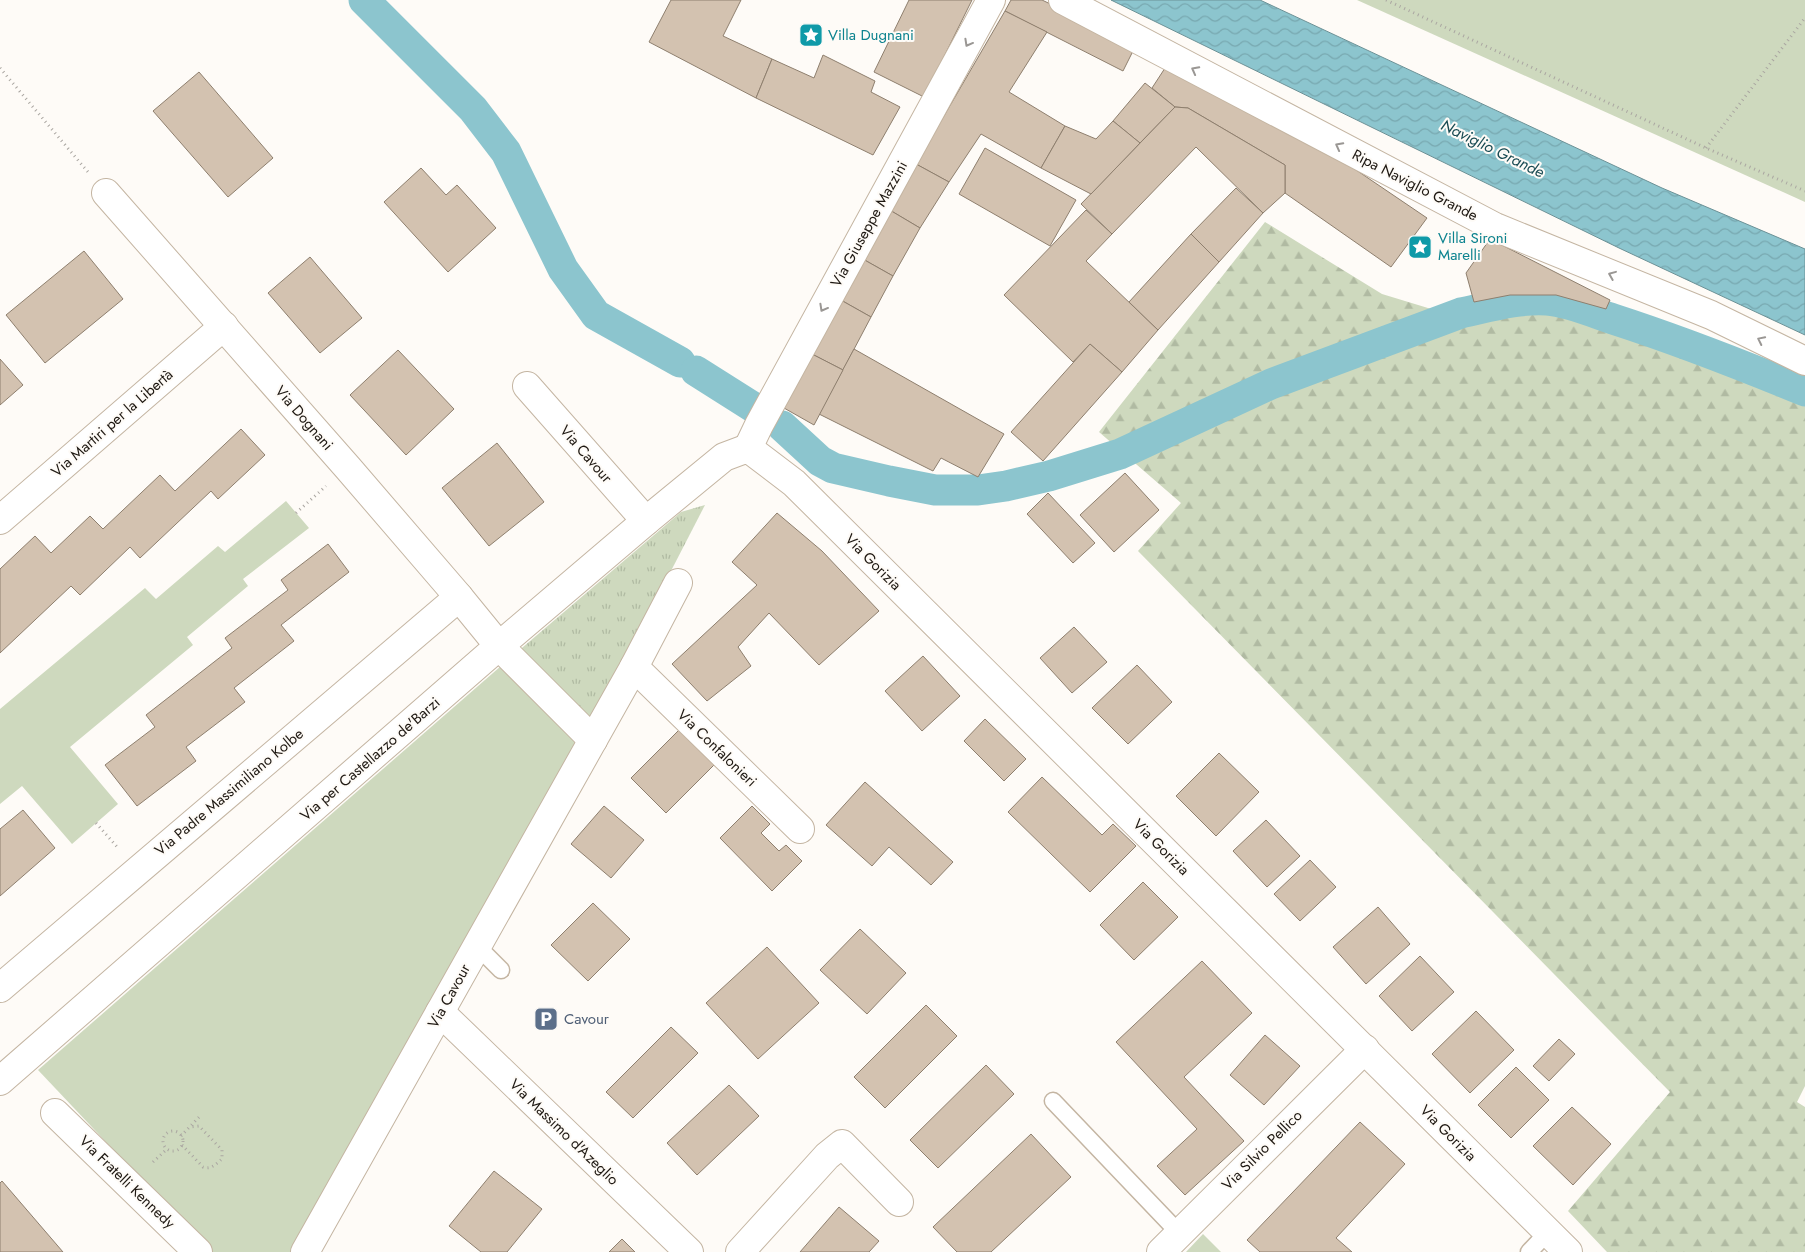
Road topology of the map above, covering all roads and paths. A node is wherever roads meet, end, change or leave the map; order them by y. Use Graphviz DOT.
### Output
graph roads {
  1 [pos="991,0"];
  2 [pos="1064,0"];
  3 [pos="1386,0"];
  4 [pos="1805,18"];
  5 [pos="0,68"];
  6 [pos="1706,148"];
  7 [pos="1805,191"];
  8 [pos="106,193"];
  9 [pos="224,326"];
  10 [pos="1805,361"];
  11 [pos="527,386"];
  12 [pos="748,448"];
  13 [pos="348,468"];
  14 [pos="296,513"];
  15 [pos="0,520"];
  16 [pos="646,521"];
  17 [pos="678,583"];
  18 [pos="459,597"];
  19 [pos="499,646"];
  20 [pos="634,667"];
  21 [pos="593,740"];
  22 [pos="800,829"];
  23 [pos="477,946"];
  24 [pos="501,970"];
  25 [pos="0,988"];
  26 [pos="440,1012"];
  27 [pos="1365,1049"];
  28 [pos="0,1081"];
  29 [pos="1053,1101"];
  30 [pos="55,1113"];
  31 [pos="201,1115"];
  32 [pos="189,1127"];
  33 [pos="181,1136"];
  34 [pos="182,1145"];
  35 [pos="168,1149"];
  36 [pos="152,1162"];
  37 [pos="899,1202"];
  38 [pos="1548,1232"];
  39 [pos="1170,1242"];
  40 [pos="198,1252"];
  41 [pos="305,1252"];
  42 [pos="689,1252"];
  43 [pos="740,1252"];
  44 [pos="1529,1252"];
  45 [pos="1568,1252"];
  1 -- 12 [label="street, Via Giuseppe Mazzini, one-way"];
  10 -- 2 [label="street, Ripa Naviglio Grande, one-way"];
  3 -- 6 [label="path"];
  4 -- 6 [label="path"];
  5 -- 8 [label="path"];
  6 -- 7 [label="path"];
  8 -- 9 [label="street, Via Dognani"];
  9 -- 13 [label="street, Via Dognani"];
  9 -- 15 [label="street, Via Martiri per la Libertà"];
  11 -- 16 [label="street, Via Cavour"];
  12 -- 16 [label="street, Via per Castellazzo de'Barzi"];
  12 -- 27 [label="street, Via Gorizia"];
  13 -- 14 [label="path"];
  13 -- 18 [label="street, Via Dognani"];
  16 -- 19 [label="street, Via per Castellazzo de'Barzi"];
  17 -- 20 [label="street, Via Cavour"];
  18 -- 19 [label="street, Via Dognani"];
  18 -- 25 [label="street, Via Padre Massimiliano Kolbe"];
  19 -- 21 [label="street"];
  19 -- 28 [label="street, Via per Castellazzo de'Barzi"];
  20 -- 21 [label="street, Via Cavour"];
  20 -- 22 [label="street, Via Confalonieri"];
  21 -- 23 [label="street, Via Cavour"];
  23 -- 24 [label="lane"];
  23 -- 26 [label="street, Via Cavour"];
  26 -- 41 [label="street, Via Cavour"];
  26 -- 42 [label="street, Via Massimo d'Azeglio"];
  27 -- 38 [label="street, Via Gorizia"];
  27 -- 39 [label="street, Via Silvio Pellico"];
  29 -- 39 [label="lane"];
  30 -- 40 [label="street, Via Fratelli Kennedy"];
  31 -- 32 [label="path"];
  32 -- 33 [label="path"];
  32 -- 34 [label="path"];
  33 -- 34 [label="path"];
  33 -- 35 [label="path"];
  34 -- 35 [label="path"];
  35 -- 36 [label="path"];
  37 -- 43 [label="street"];
  38 -- 44 [label="lane"];
  38 -- 45 [label="street, Via Gorizia"];
}
